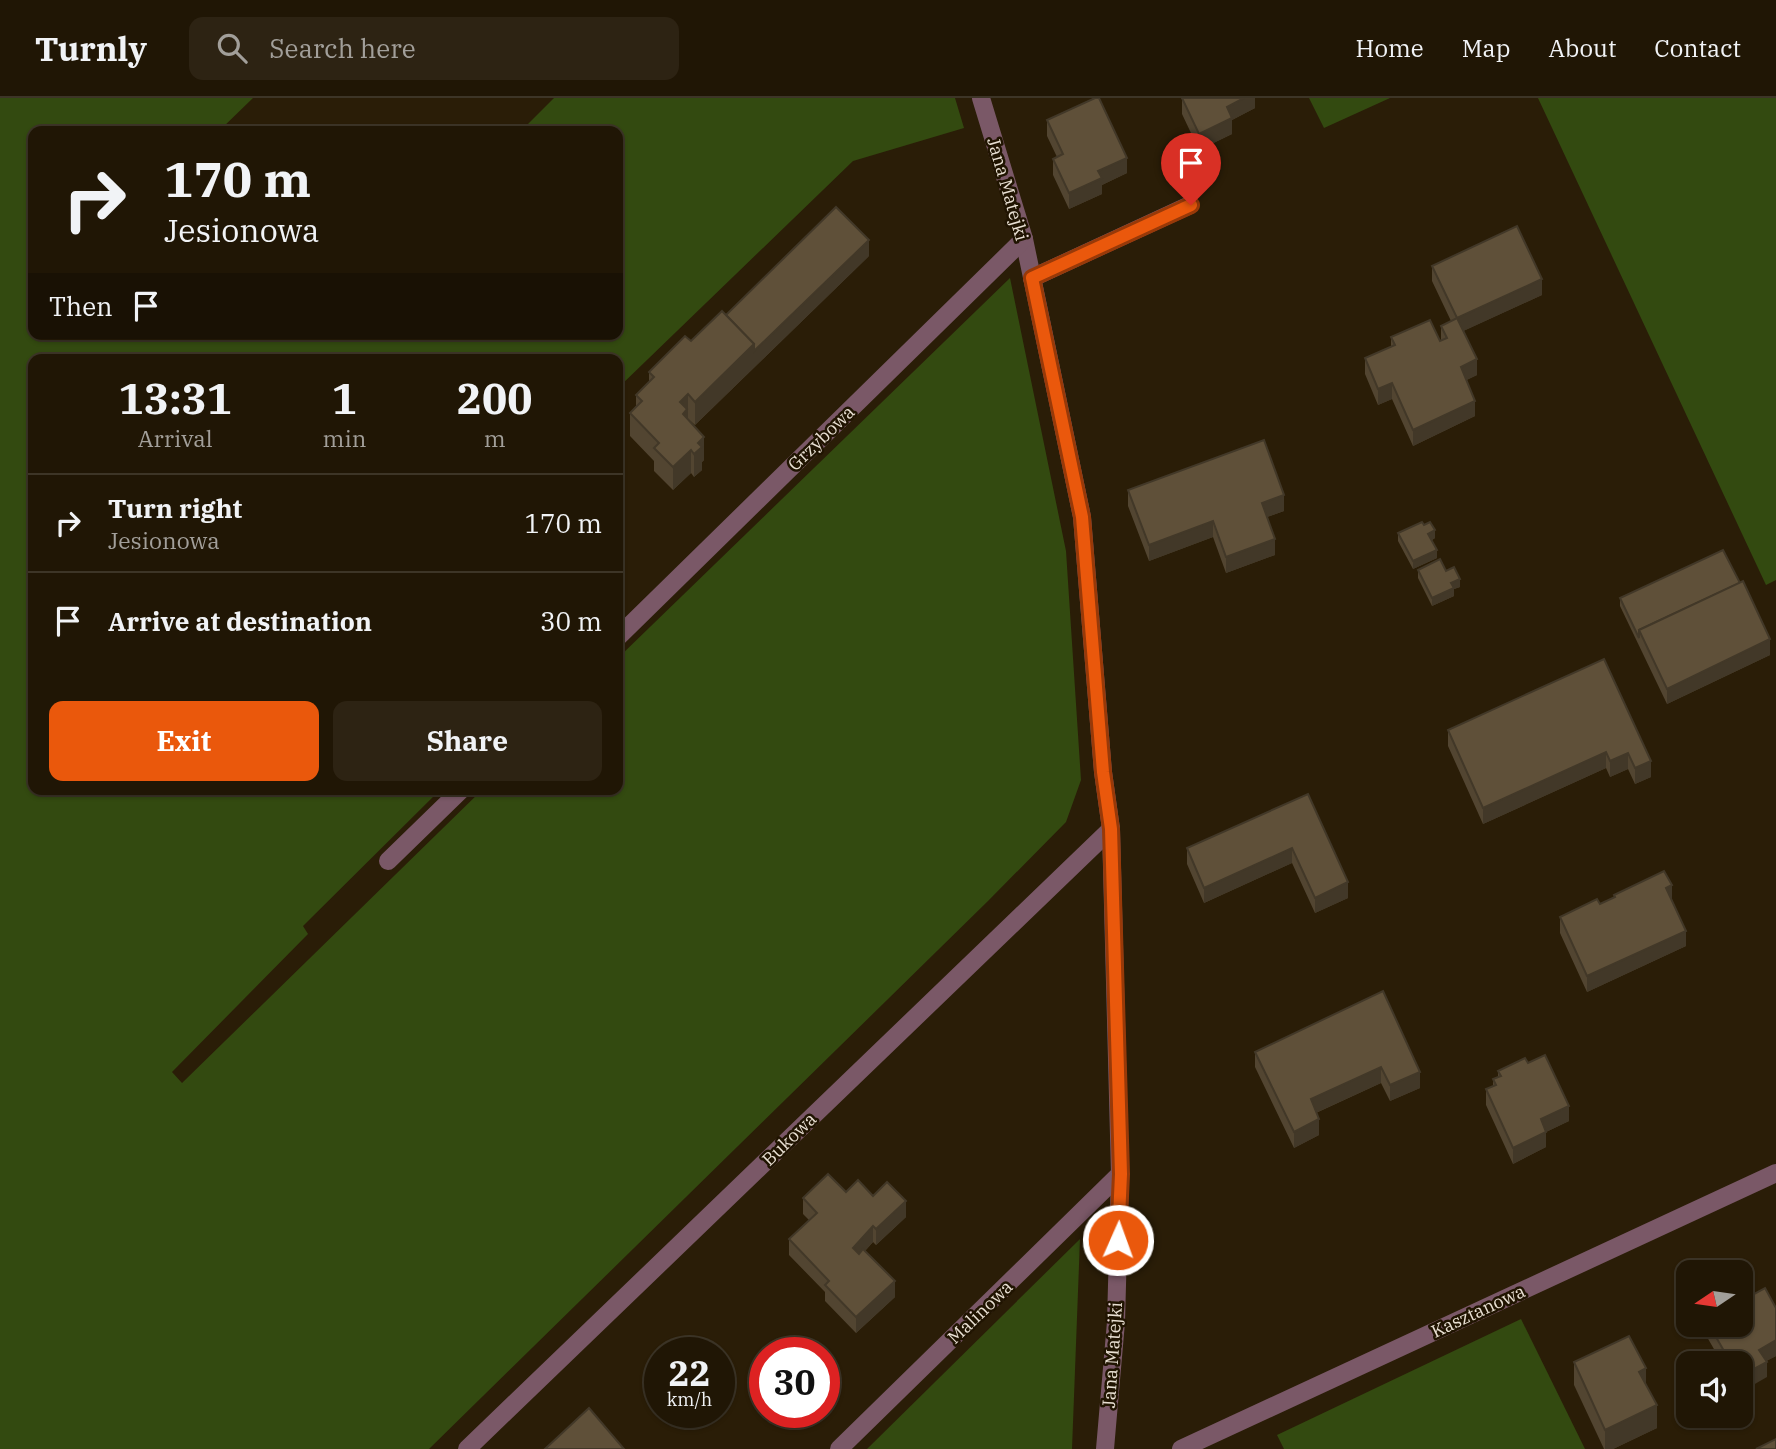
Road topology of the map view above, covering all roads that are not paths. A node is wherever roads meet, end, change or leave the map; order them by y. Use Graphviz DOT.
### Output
graph roads {
  1 [pos="981,98"];
  2 [pos="1191,205"];
  3 [pos="1024,239"];
  4 [pos="1032,278"];
  5 [pos="623,632"];
  6 [pos="456,795"];
  7 [pos="1111,829"];
  8 [pos="388,861"];
  9 [pos="1776,1173"];
  10 [pos="1121,1174"];
  11 [pos="467,1449"];
  12 [pos="839,1449"];
  13 [pos="1105,1449"];
  14 [pos="1181,1449"];
  1 -- 3 [label="street, Jana Matejki"];
  2 -- 4 [label="street"];
  3 -- 4 [label="street, Jana Matejki"];
  3 -- 5 [label="street, Grzybowa"];
  4 -- 7 [label="street, Jana Matejki"];
  6 -- 8 [label="street"];
  7 -- 10 [label="street, Jana Matejki"];
  7 -- 11 [label="street, Bukowa"];
  9 -- 14 [label="street, Kasztanowa"];
  10 -- 12 [label="street, Malinowa"];
  10 -- 13 [label="street, Jana Matejki"];
}
